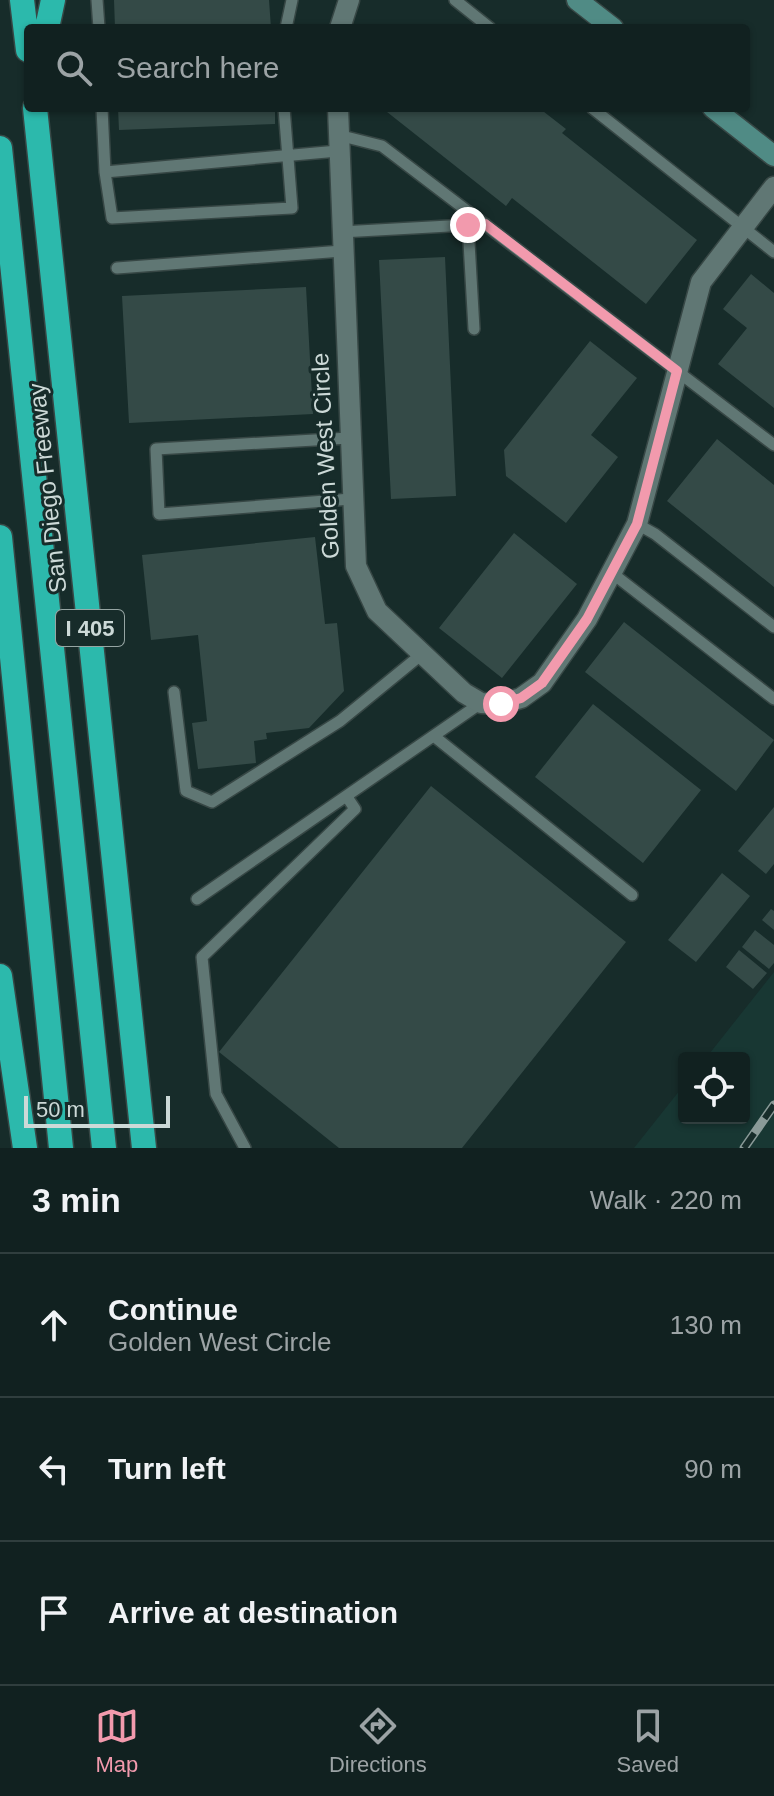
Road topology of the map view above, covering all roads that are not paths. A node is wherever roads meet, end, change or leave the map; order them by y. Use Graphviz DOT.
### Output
graph roads {
  1 [pos="22,0"];
  2 [pos="53,0"];
  3 [pos="97,0"];
  4 [pos="292,0"];
  5 [pos="349,0"];
  6 [pos="455,0"];
  7 [pos="577,0"];
  8 [pos="25,24"];
  9 [pos="48,24"];
  10 [pos="99,24"];
  11 [pos="287,24"];
  12 [pos="341,24"];
  13 [pos="485,24"];
  14 [pos="608,24"];
  15 [pos="35,112"];
  16 [pos="102,112"];
  17 [pos="284,112"];
  18 [pos="338,112"];
  19 [pos="597,112"];
  20 [pos="718,112"];
  21 [pos="338,143"];
  22 [pos="0,148"];
  23 [pos="289,156"];
  24 [pos="774,156"];
  25 [pos="105,172"];
  26 [pos="774,187"];
  27 [pos="485,224"];
  28 [pos="468,225"];
  29 [pos="743,227"];
  30 [pos="341,241"];
  31 [pos="774,252"];
  32 [pos="117,268"];
  33 [pos="474,329"];
  34 [pos="677,371"];
  35 [pos="349,438"];
  36 [pos="774,445"];
  37 [pos="351,499"];
  38 [pos="637,524"];
  39 [pos="0,537"];
  40 [pos="612,573"];
  41 [pos="774,627"];
  42 [pos="422,654"];
  43 [pos="174,692"];
  44 [pos="774,699"];
  45 [pos="481,703"];
  46 [pos="435,737"];
  47 [pos="347,797"];
  48 [pos="632,895"];
  49 [pos="197,899"];
  50 [pos="0,976"];
  51 [pos="25,1148"];
  52 [pos="61,1148"];
  53 [pos="104,1148"];
  54 [pos="144,1148"];
  55 [pos="245,1148"];
  1 -- 8 [label="highway"];
  2 -- 9 [label="highway"];
  3 -- 10 [label="lane"];
  4 -- 11 [label="lane"];
  5 -- 12 [label="street"];
  6 -- 13 [label="lane"];
  7 -- 14 [label="main road"];
  15 -- 54 [label="highway, San Diego Freeway / I 405"];
  16 -- 25 [label="lane"];
  17 -- 23 [label="lane"];
  18 -- 21 [label="street, Golden West Circle"];
  19 -- 29 [label="lane"];
  20 -- 24 [label="main road"];
  21 -- 23 [label="lane"];
  21 -- 27 [label="lane"];
  21 -- 30 [label="street, Golden West Circle"];
  22 -- 53 [label="highway"];
  23 -- 25 [label="lane"];
  23 -- 25 [label="lane"];
  26 -- 29 [label="street"];
  27 -- 28 [label="lane"];
  27 -- 34 [label="lane"];
  28 -- 30 [label="lane"];
  28 -- 33 [label="lane"];
  29 -- 31 [label="lane"];
  29 -- 34 [label="street"];
  30 -- 32 [label="lane"];
  30 -- 35 [label="street, Golden West Circle"];
  34 -- 36 [label="lane"];
  34 -- 38 [label="street"];
  35 -- 37 [label="street, Golden West Circle"];
  35 -- 37 [label="lane"];
  37 -- 42 [label="street, Golden West Circle"];
  38 -- 40 [label="street"];
  38 -- 41 [label="lane"];
  39 -- 52 [label="highway"];
  40 -- 44 [label="lane"];
  40 -- 45 [label="street"];
  42 -- 43 [label="lane"];
  42 -- 45 [label="street, Golden West Circle"];
  45 -- 46 [label="lane"];
  46 -- 47 [label="lane"];
  46 -- 48 [label="lane"];
  47 -- 49 [label="lane"];
  47 -- 55 [label="lane"];
  50 -- 51 [label="highway"];
}
